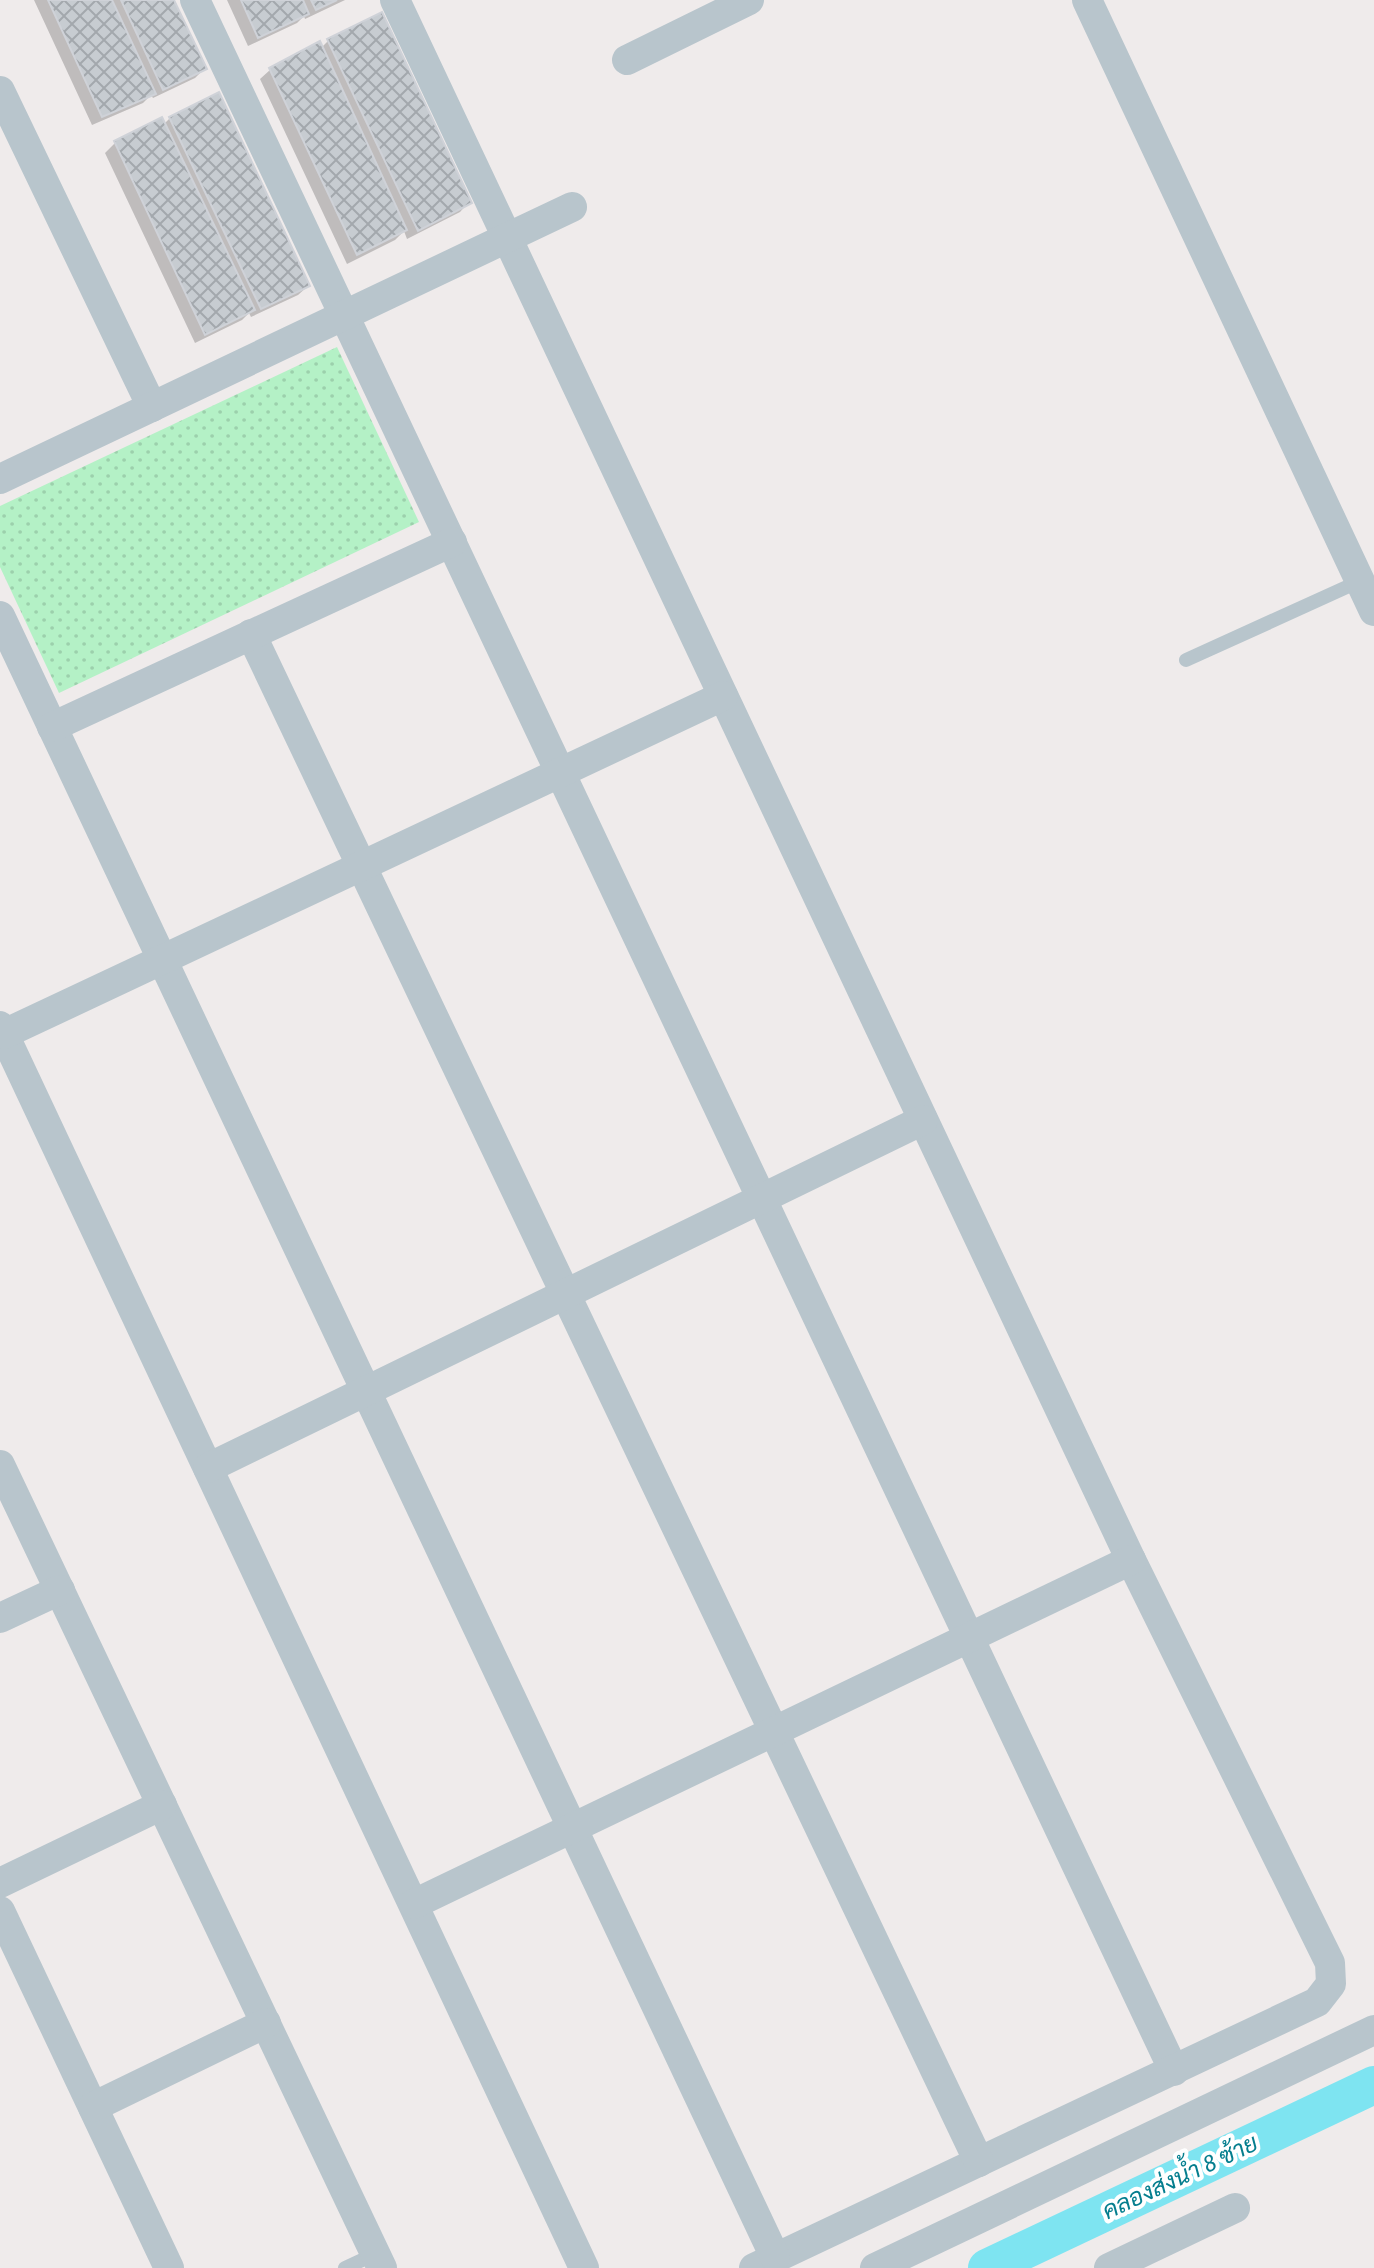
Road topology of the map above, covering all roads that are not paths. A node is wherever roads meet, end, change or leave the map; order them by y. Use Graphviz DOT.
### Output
graph roads {
  1 [pos="195,0"];
  2 [pos="395,0"];
  3 [pos="749,0"];
  4 [pos="1087,0"];
  5 [pos="627,60"];
  6 [pos="0,91"];
  7 [pos="572,207"];
  8 [pos="507,238"];
  9 [pos="345,315"];
  10 [pos="152,407"];
  11 [pos="0,479"];
  12 [pos="452,542"];
  13 [pos="1360,581"];
  14 [pos="1374,611"];
  15 [pos="0,616"];
  16 [pos="251,634"];
  17 [pos="1186,660"];
  18 [pos="723,696"];
  19 [pos="52,727"];
  20 [pos="561,773"];
  21 [pos="361,866"];
  22 [pos="162,959"];
  23 [pos="2,1030"];
  24 [pos="923,1120"];
  25 [pos="762,1199"];
  26 [pos="565,1294"];
  27 [pos="366,1391"];
  28 [pos="0,1465"];
  29 [pos="208,1468"];
  30 [pos="1131,1560"];
  31 [pos="60,1590"];
  32 [pos="0,1618"];
  33 [pos="969,1637"];
  34 [pos="773,1732"];
  35 [pos="162,1805"];
  36 [pos="572,1828"];
  37 [pos="0,1883"];
  38 [pos="414,1904"];
  39 [pos="0,1911"];
  40 [pos="266,2023"];
  41 [pos="1374,2030"];
  42 [pos="1174,2071"];
  43 [pos="93,2107"];
  44 [pos="979,2162"];
  45 [pos="1235,2208"];
  46 [pos="379,2261"];
  47 [pos="764,2263"];
  48 [pos="169,2268"];
  49 [pos="345,2268"];
  50 [pos="584,2268"];
  51 [pos="875,2268"];
  52 [pos="1109,2268"];
  1 -- 9 [label="street"];
  2 -- 8 [label="street"];
  3 -- 5 [label="street"];
  4 -- 13 [label="street"];
  6 -- 10 [label="street"];
  7 -- 8 [label="street"];
  8 -- 9 [label="street"];
  8 -- 18 [label="street"];
  9 -- 10 [label="street"];
  9 -- 12 [label="street"];
  10 -- 11 [label="street"];
  12 -- 16 [label="street"];
  12 -- 20 [label="street"];
  13 -- 14 [label="street"];
  13 -- 17 [label="lane"];
  15 -- 19 [label="street"];
  16 -- 19 [label="street"];
  16 -- 21 [label="street"];
  18 -- 20 [label="street"];
  18 -- 24 [label="street"];
  19 -- 22 [label="street"];
  20 -- 21 [label="street"];
  20 -- 25 [label="street"];
  21 -- 22 [label="street"];
  21 -- 26 [label="street"];
  22 -- 23 [label="street"];
  22 -- 27 [label="street"];
  23 -- 29 [label="street"];
  24 -- 25 [label="street"];
  24 -- 30 [label="street"];
  25 -- 26 [label="street"];
  25 -- 33 [label="street"];
  26 -- 27 [label="street"];
  26 -- 34 [label="street"];
  27 -- 29 [label="street"];
  27 -- 36 [label="street"];
  28 -- 31 [label="street"];
  29 -- 38 [label="street"];
  30 -- 33 [label="street"];
  30 -- 42 [label="street"];
  31 -- 32 [label="street"];
  31 -- 35 [label="street"];
  33 -- 34 [label="street"];
  33 -- 42 [label="street"];
  34 -- 36 [label="street"];
  34 -- 44 [label="street"];
  35 -- 37 [label="street"];
  35 -- 40 [label="street"];
  36 -- 38 [label="street"];
  36 -- 47 [label="street"];
  38 -- 50 [label="street"];
  39 -- 43 [label="street"];
  40 -- 43 [label="street"];
  40 -- 46 [label="street"];
  41 -- 51 [label="street"];
  42 -- 44 [label="street"];
  43 -- 48 [label="street"];
  44 -- 47 [label="street"];
  45 -- 52 [label="street"];
  46 -- 49 [label="lane"];
}
